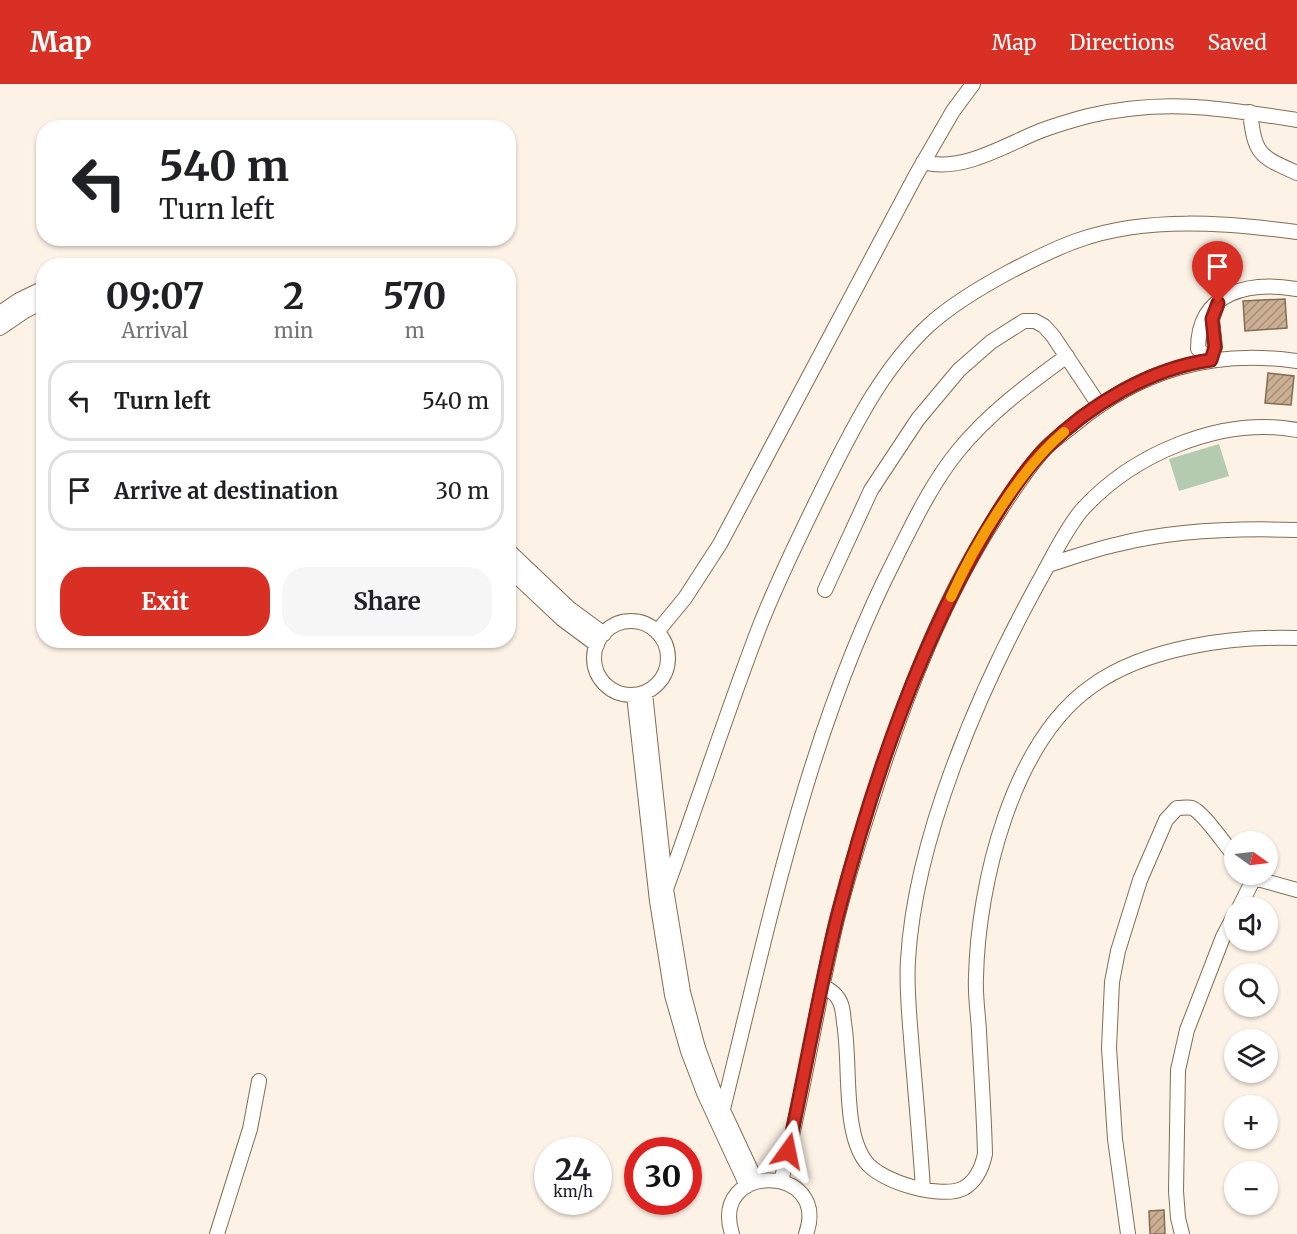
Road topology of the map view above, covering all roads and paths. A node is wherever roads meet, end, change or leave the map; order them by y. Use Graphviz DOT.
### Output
graph roads {
  1 [pos="973,84"];
  2 [pos="1250,112"];
  3 [pos="1297,120"];
  4 [pos="923,162"];
  5 [pos="1297,173"];
  6 [pos="1297,232"];
  7 [pos="1297,289"];
  8 [pos="36,292"];
  9 [pos="36,305"];
  10 [pos="0,313"];
  11 [pos="0,328"];
  12 [pos="1067,356"];
  13 [pos="1211,360"];
  14 [pos="1297,361"];
  15 [pos="1099,405"];
  16 [pos="1297,430"];
  17 [pos="1297,530"];
  18 [pos="516,558"];
  19 [pos="1048,566"];
  20 [pos="516,576"];
  21 [pos="825,590"];
  22 [pos="657,632"];
  23 [pos="1297,638"];
  24 [pos="600,639"];
  25 [pos="639,694"];
  26 [pos="1224,844"];
  27 [pos="1278,884"];
  28 [pos="666,889"];
  29 [pos="1297,890"];
  30 [pos="1224,935"];
  31 [pos="823,986"];
  32 [pos="259,1081"];
  33 [pos="723,1109"];
  34 [pos="781,1181"];
  35 [pos="752,1184"];
  36 [pos="923,1190"];
  37 [pos="218,1234"];
  38 [pos="732,1234"];
  39 [pos="806,1234"];
  40 [pos="1128,1234"];
  41 [pos="1182,1234"];
  1 -- 4 [label="street"];
  2 -- 3 [label="street"];
  2 -- 4 [label="street"];
  2 -- 5 [label="street"];
  4 -- 22 [label="street"];
  6 -- 28 [label="street"];
  7 -- 13 [label="street"];
  8 -- 10 [label="street"];
  9 -- 11 [label="street"];
  12 -- 15 [label="street"];
  12 -- 21 [label="street"];
  12 -- 33 [label="street"];
  13 -- 14 [label="street"];
  13 -- 15 [label="street"];
  15 -- 31 [label="street"];
  16 -- 19 [label="street"];
  17 -- 19 [label="street"];
  18 -- 24 [label="street"];
  19 -- 36 [label="street"];
  20 -- 24 [label="street"];
  22 -- 24 [label="street"];
  22 -- 25 [label="street"];
  23 -- 36 [label="street"];
  24 -- 25 [label="street"];
  25 -- 28 [label="street"];
  25 -- 35 [label="street"];
  26 -- 40 [label="street"];
  27 -- 29 [label="street"];
  28 -- 33 [label="street"];
  30 -- 41 [label="street"];
  31 -- 34 [label="street"];
  31 -- 36 [label="street"];
  32 -- 37 [label="street"];
  33 -- 35 [label="street"];
  34 -- 35 [label="street"];
  34 -- 39 [label="street"];
  35 -- 38 [label="street"];
}
